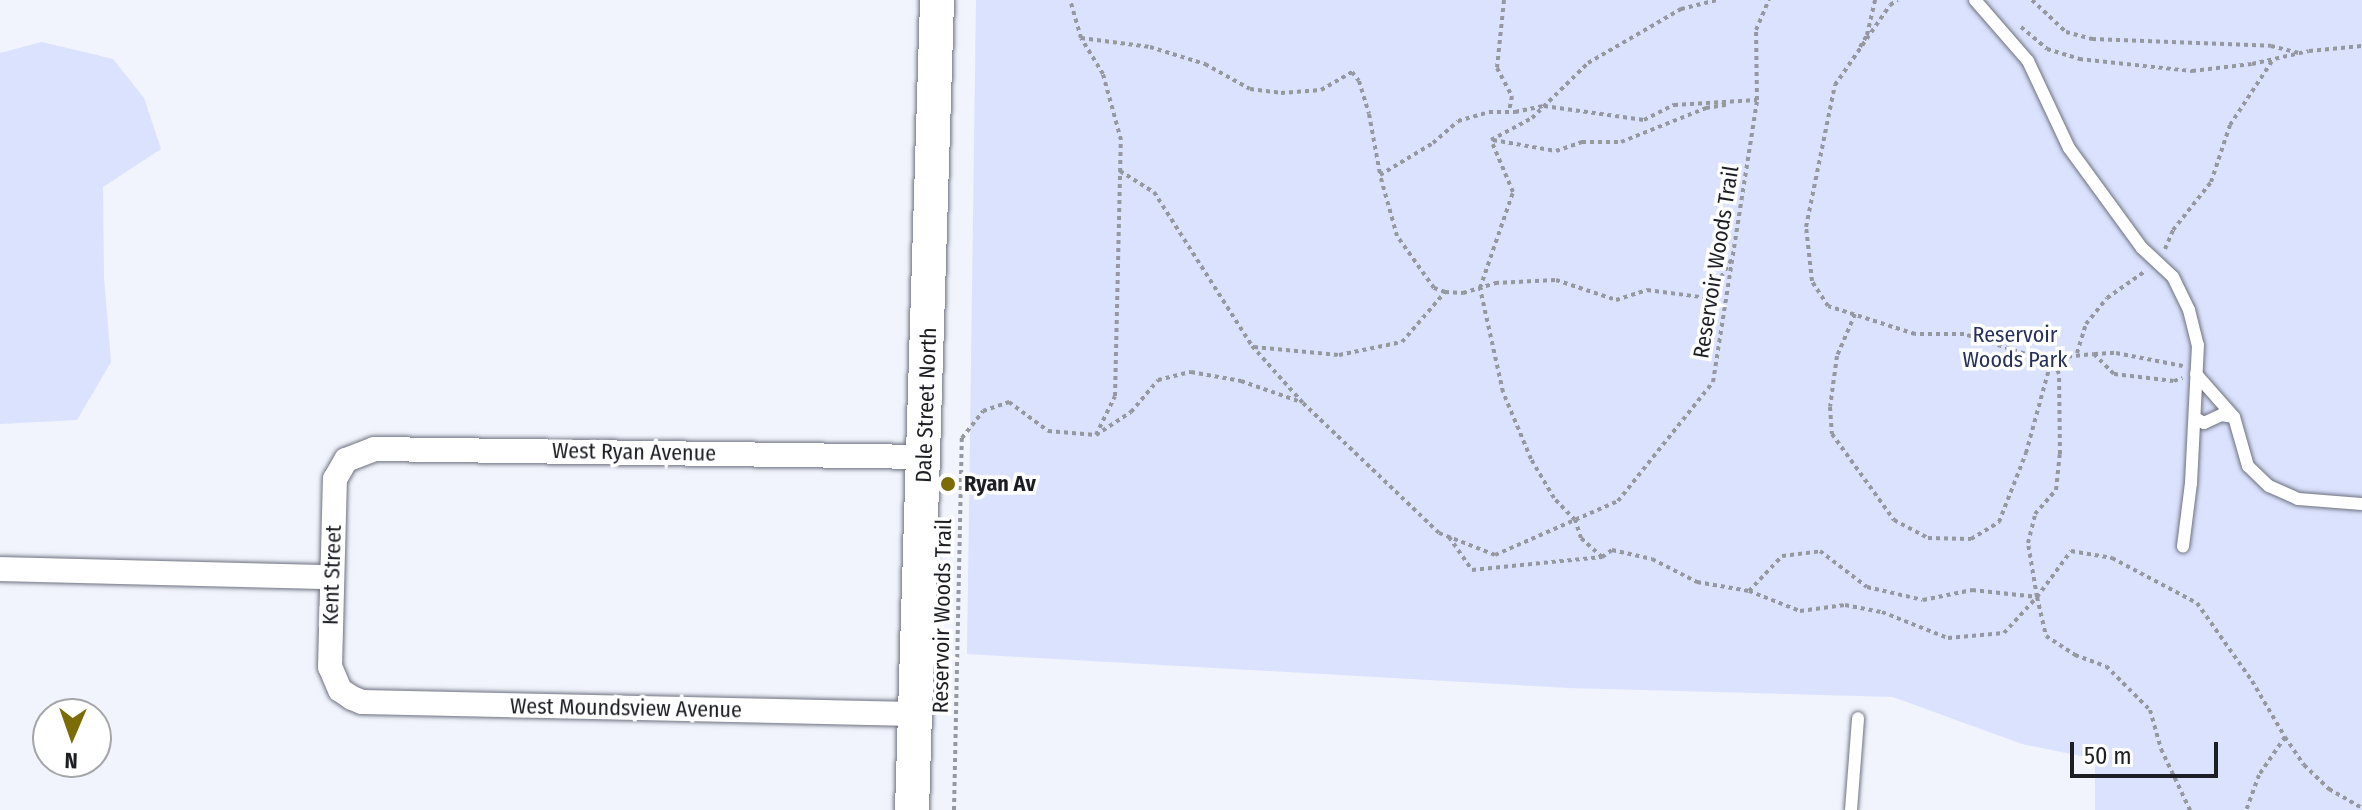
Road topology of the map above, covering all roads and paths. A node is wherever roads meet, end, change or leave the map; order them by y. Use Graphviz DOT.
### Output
graph roads {
  1 [pos="937,0"];
  2 [pos="1070,0"];
  3 [pos="1504,0"];
  4 [pos="1717,0"];
  5 [pos="1769,0"];
  6 [pos="1875,0"];
  7 [pos="1898,0"];
  8 [pos="1975,0"];
  9 [pos="2032,0"];
  10 [pos="2013,21"];
  11 [pos="1081,38"];
  12 [pos="2362,46"];
  13 [pos="2299,53"];
  14 [pos="2273,59"];
  15 [pos="1845,71"];
  16 [pos="1757,100"];
  17 [pos="1740,103"];
  18 [pos="1544,106"];
  19 [pos="1509,112"];
  20 [pos="1491,140"];
  21 [pos="1120,171"];
  22 [pos="1380,175"];
  23 [pos="1733,256"];
  24 [pos="2159,264"];
  25 [pos="1480,288"];
  26 [pos="1445,292"];
  27 [pos="1855,314"];
  28 [pos="1252,346"];
  29 [pos="2077,353"];
  30 [pos="2094,354"];
  31 [pos="2052,358"];
  32 [pos="2196,374"];
  33 [pos="1303,403"];
  34 [pos="2234,417"];
  35 [pos="2195,418"];
  36 [pos="1096,435"];
  37 [pos="925,457"];
  38 [pos="346,460"];
  39 [pos="2362,504"];
  40 [pos="1575,520"];
  41 [pos="1449,537"];
  42 [pos="2183,546"];
  43 [pos="1602,557"];
  44 [pos="0,569"];
  45 [pos="331,577"];
  46 [pos="1749,591"];
  47 [pos="2037,597"];
  48 [pos="340,690"];
  49 [pos="915,714"];
  50 [pos="1858,718"];
  51 [pos="2285,737"];
  52 [pos="2362,808"];
  53 [pos="912,810"];
  54 [pos="954,810"];
  55 [pos="1851,810"];
  56 [pos="2190,810"];
  57 [pos="2246,810"];
  1 -- 37 [label="main road, Dale Street North"];
  2 -- 11 [label="path"];
  3 -- 19 [label="path"];
  4 -- 18 [label="path"];
  5 -- 16 [label="path, Reservoir Woods Trail"];
  6 -- 15 [label="path"];
  7 -- 15 [label="path"];
  8 -- 24 [label="lane"];
  9 -- 13 [label="path"];
  10 -- 14 [label="path"];
  11 -- 21 [label="path"];
  11 -- 22 [label="path"];
  12 -- 13 [label="path"];
  13 -- 14 [label="path"];
  14 -- 24 [label="path"];
  15 -- 27 [label="path"];
  16 -- 17 [label="path"];
  16 -- 23 [label="path, Reservoir Woods Trail"];
  17 -- 18 [label="path"];
  17 -- 20 [label="path"];
  18 -- 19 [label="path"];
  18 -- 20 [label="path"];
  19 -- 22 [label="path"];
  20 -- 25 [label="path"];
  21 -- 28 [label="path, Reservoir Woods Trail"];
  21 -- 36 [label="path"];
  22 -- 26 [label="path"];
  23 -- 25 [label="path"];
  23 -- 40 [label="path, Reservoir Woods Trail"];
  24 -- 29 [label="path"];
  24 -- 32 [label="lane"];
  25 -- 26 [label="path"];
  25 -- 40 [label="path"];
  26 -- 28 [label="path"];
  27 -- 31 [label="path"];
  27 -- 31 [label="path"];
  28 -- 33 [label="path, Reservoir Woods Trail"];
  29 -- 30 [label="path"];
  29 -- 31 [label="path"];
  30 -- 32 [label="path"];
  30 -- 32 [label="path"];
  31 -- 47 [label="path"];
  32 -- 34 [label="lane"];
  32 -- 35 [label="lane"];
  33 -- 36 [label="path, Reservoir Woods Trail"];
  33 -- 41 [label="path, Reservoir Woods Trail"];
  34 -- 35 [label="lane"];
  34 -- 39 [label="lane"];
  35 -- 42 [label="lane"];
  36 -- 54 [label="path, Reservoir Woods Trail"];
  37 -- 38 [label="street, West Ryan Avenue"];
  37 -- 49 [label="main road, Dale Street North"];
  38 -- 45 [label="street, Kent Street"];
  40 -- 41 [label="path, Reservoir Woods Trail"];
  40 -- 43 [label="path"];
  41 -- 43 [label="path"];
  43 -- 46 [label="path"];
  44 -- 45 [label="street"];
  45 -- 48 [label="street, Kent Street"];
  46 -- 47 [label="path"];
  46 -- 47 [label="path"];
  47 -- 51 [label="path"];
  47 -- 56 [label="path"];
  48 -- 49 [label="street, West Moundsview Avenue"];
  49 -- 53 [label="main road, Dale Street North"];
  50 -- 55 [label="lane"];
  51 -- 52 [label="path"];
  51 -- 57 [label="path"];
}
